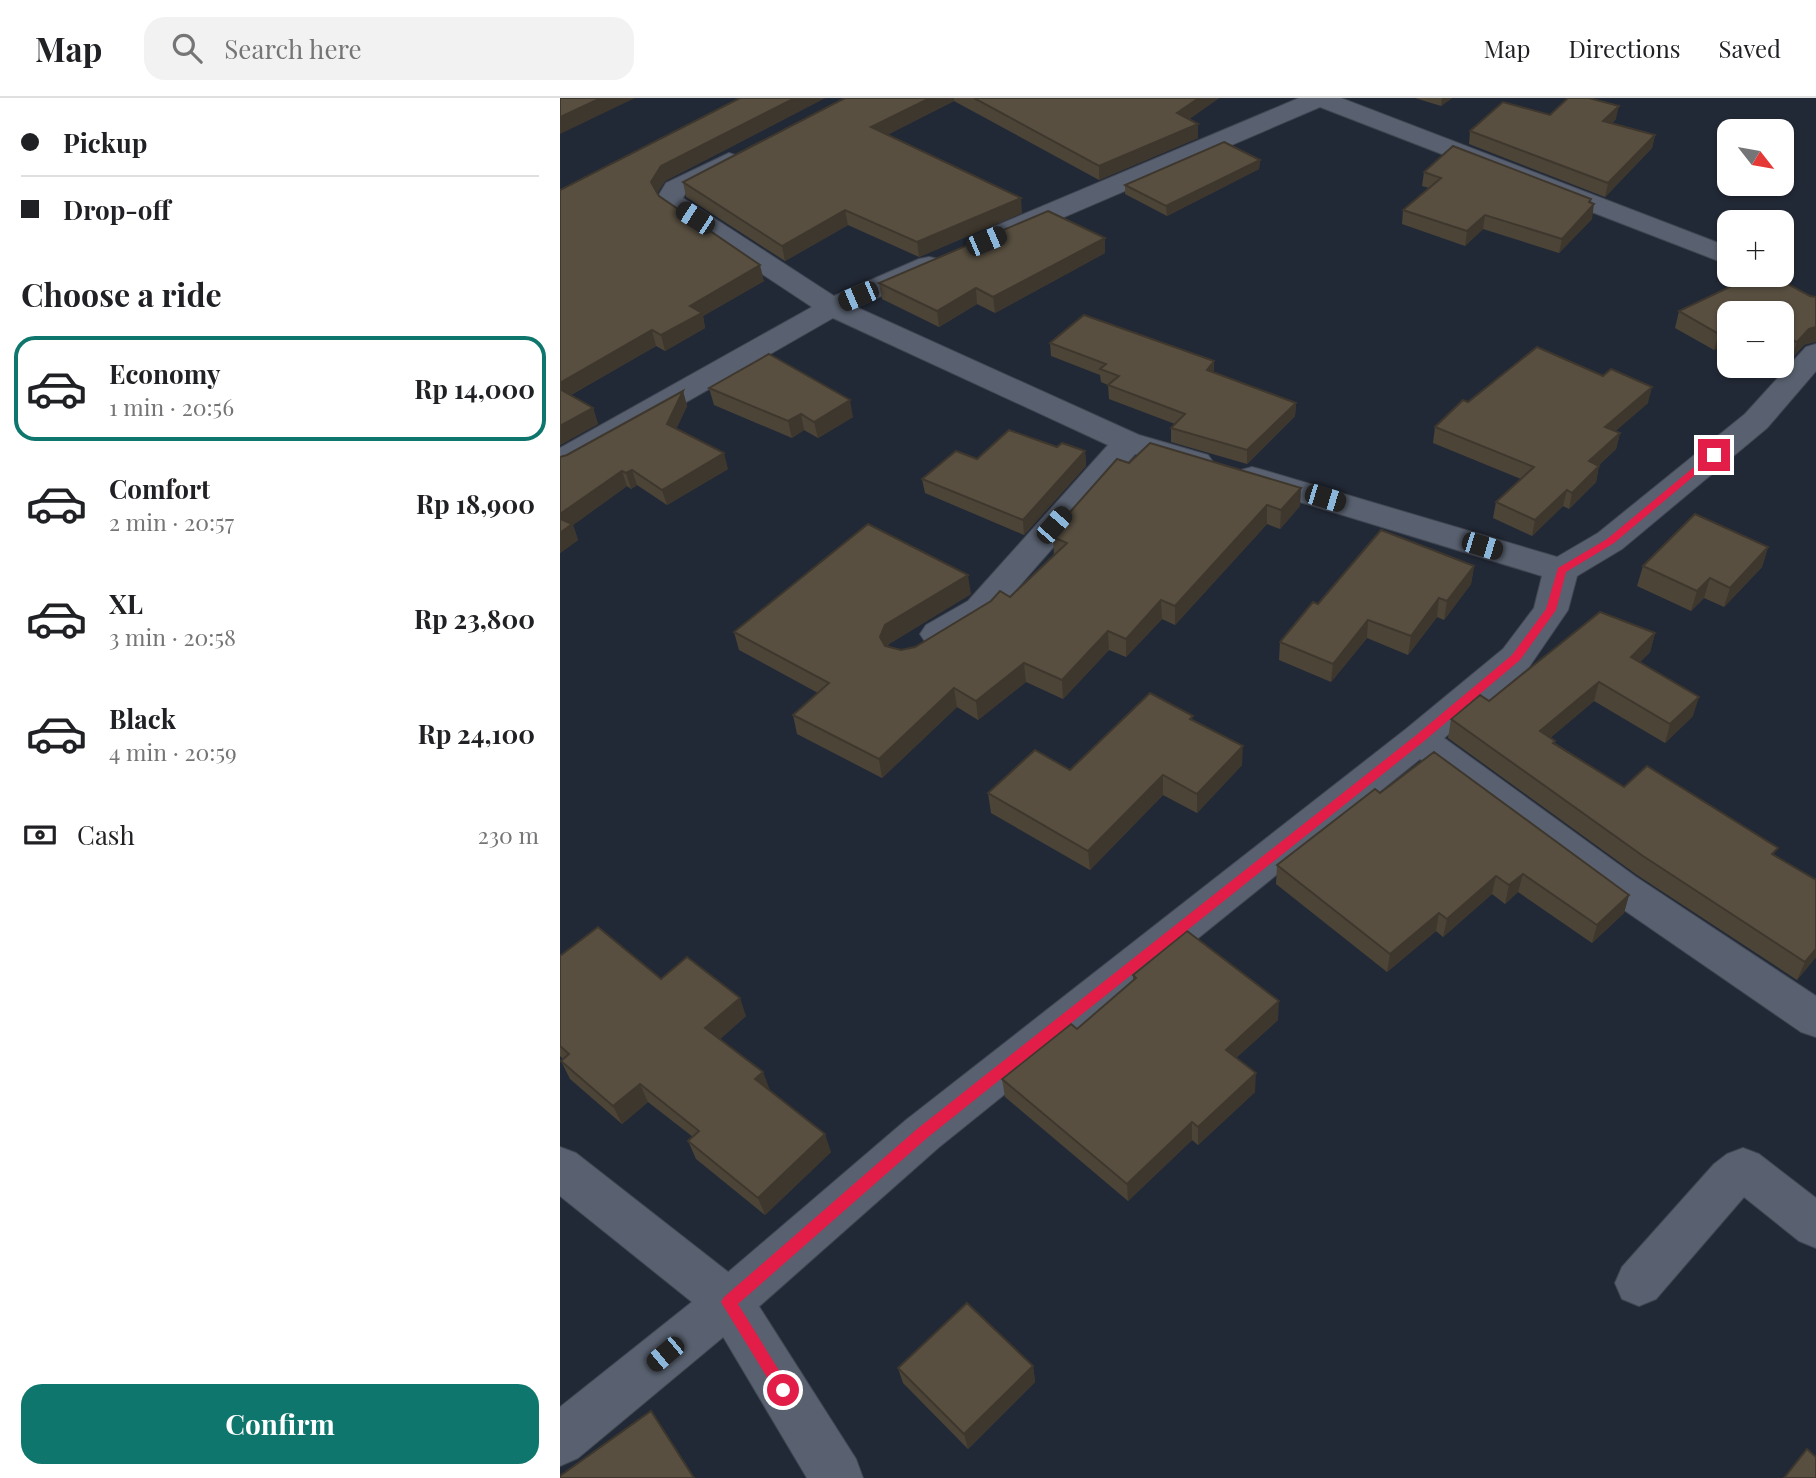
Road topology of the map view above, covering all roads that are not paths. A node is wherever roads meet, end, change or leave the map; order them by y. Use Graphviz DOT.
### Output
graph roads {
  1 [pos="1320,98"];
  2 [pos="756,147"];
  3 [pos="973,246"];
  4 [pos="1717,252"];
  5 [pos="947,257"];
  6 [pos="832,307"];
  7 [pos="1816,353"];
  8 [pos="1128,442"];
  9 [pos="560,461"];
  10 [pos="1561,570"];
  11 [pos="915,648"];
  12 [pos="1419,739"];
  13 [pos="1816,1019"];
  14 [pos="560,1168"];
  15 [pos="1816,1226"];
  16 [pos="1639,1283"];
  17 [pos="729,1302"];
  18 [pos="560,1440"];
  19 [pos="837,1478"];
  1 -- 3 [label="street"];
  1 -- 4 [label="street"];
  2 -- 6 [label="street"];
  5 -- 6 [label="street"];
  6 -- 8 [label="street"];
  6 -- 9 [label="street"];
  7 -- 10 [label="street"];
  8 -- 10 [label="street"];
  8 -- 11 [label="street"];
  10 -- 12 [label="street"];
  12 -- 13 [label="street"];
  12 -- 17 [label="street"];
  14 -- 17 [label="street"];
  15 -- 16 [label="street"];
  17 -- 18 [label="street"];
  17 -- 19 [label="street"];
}
